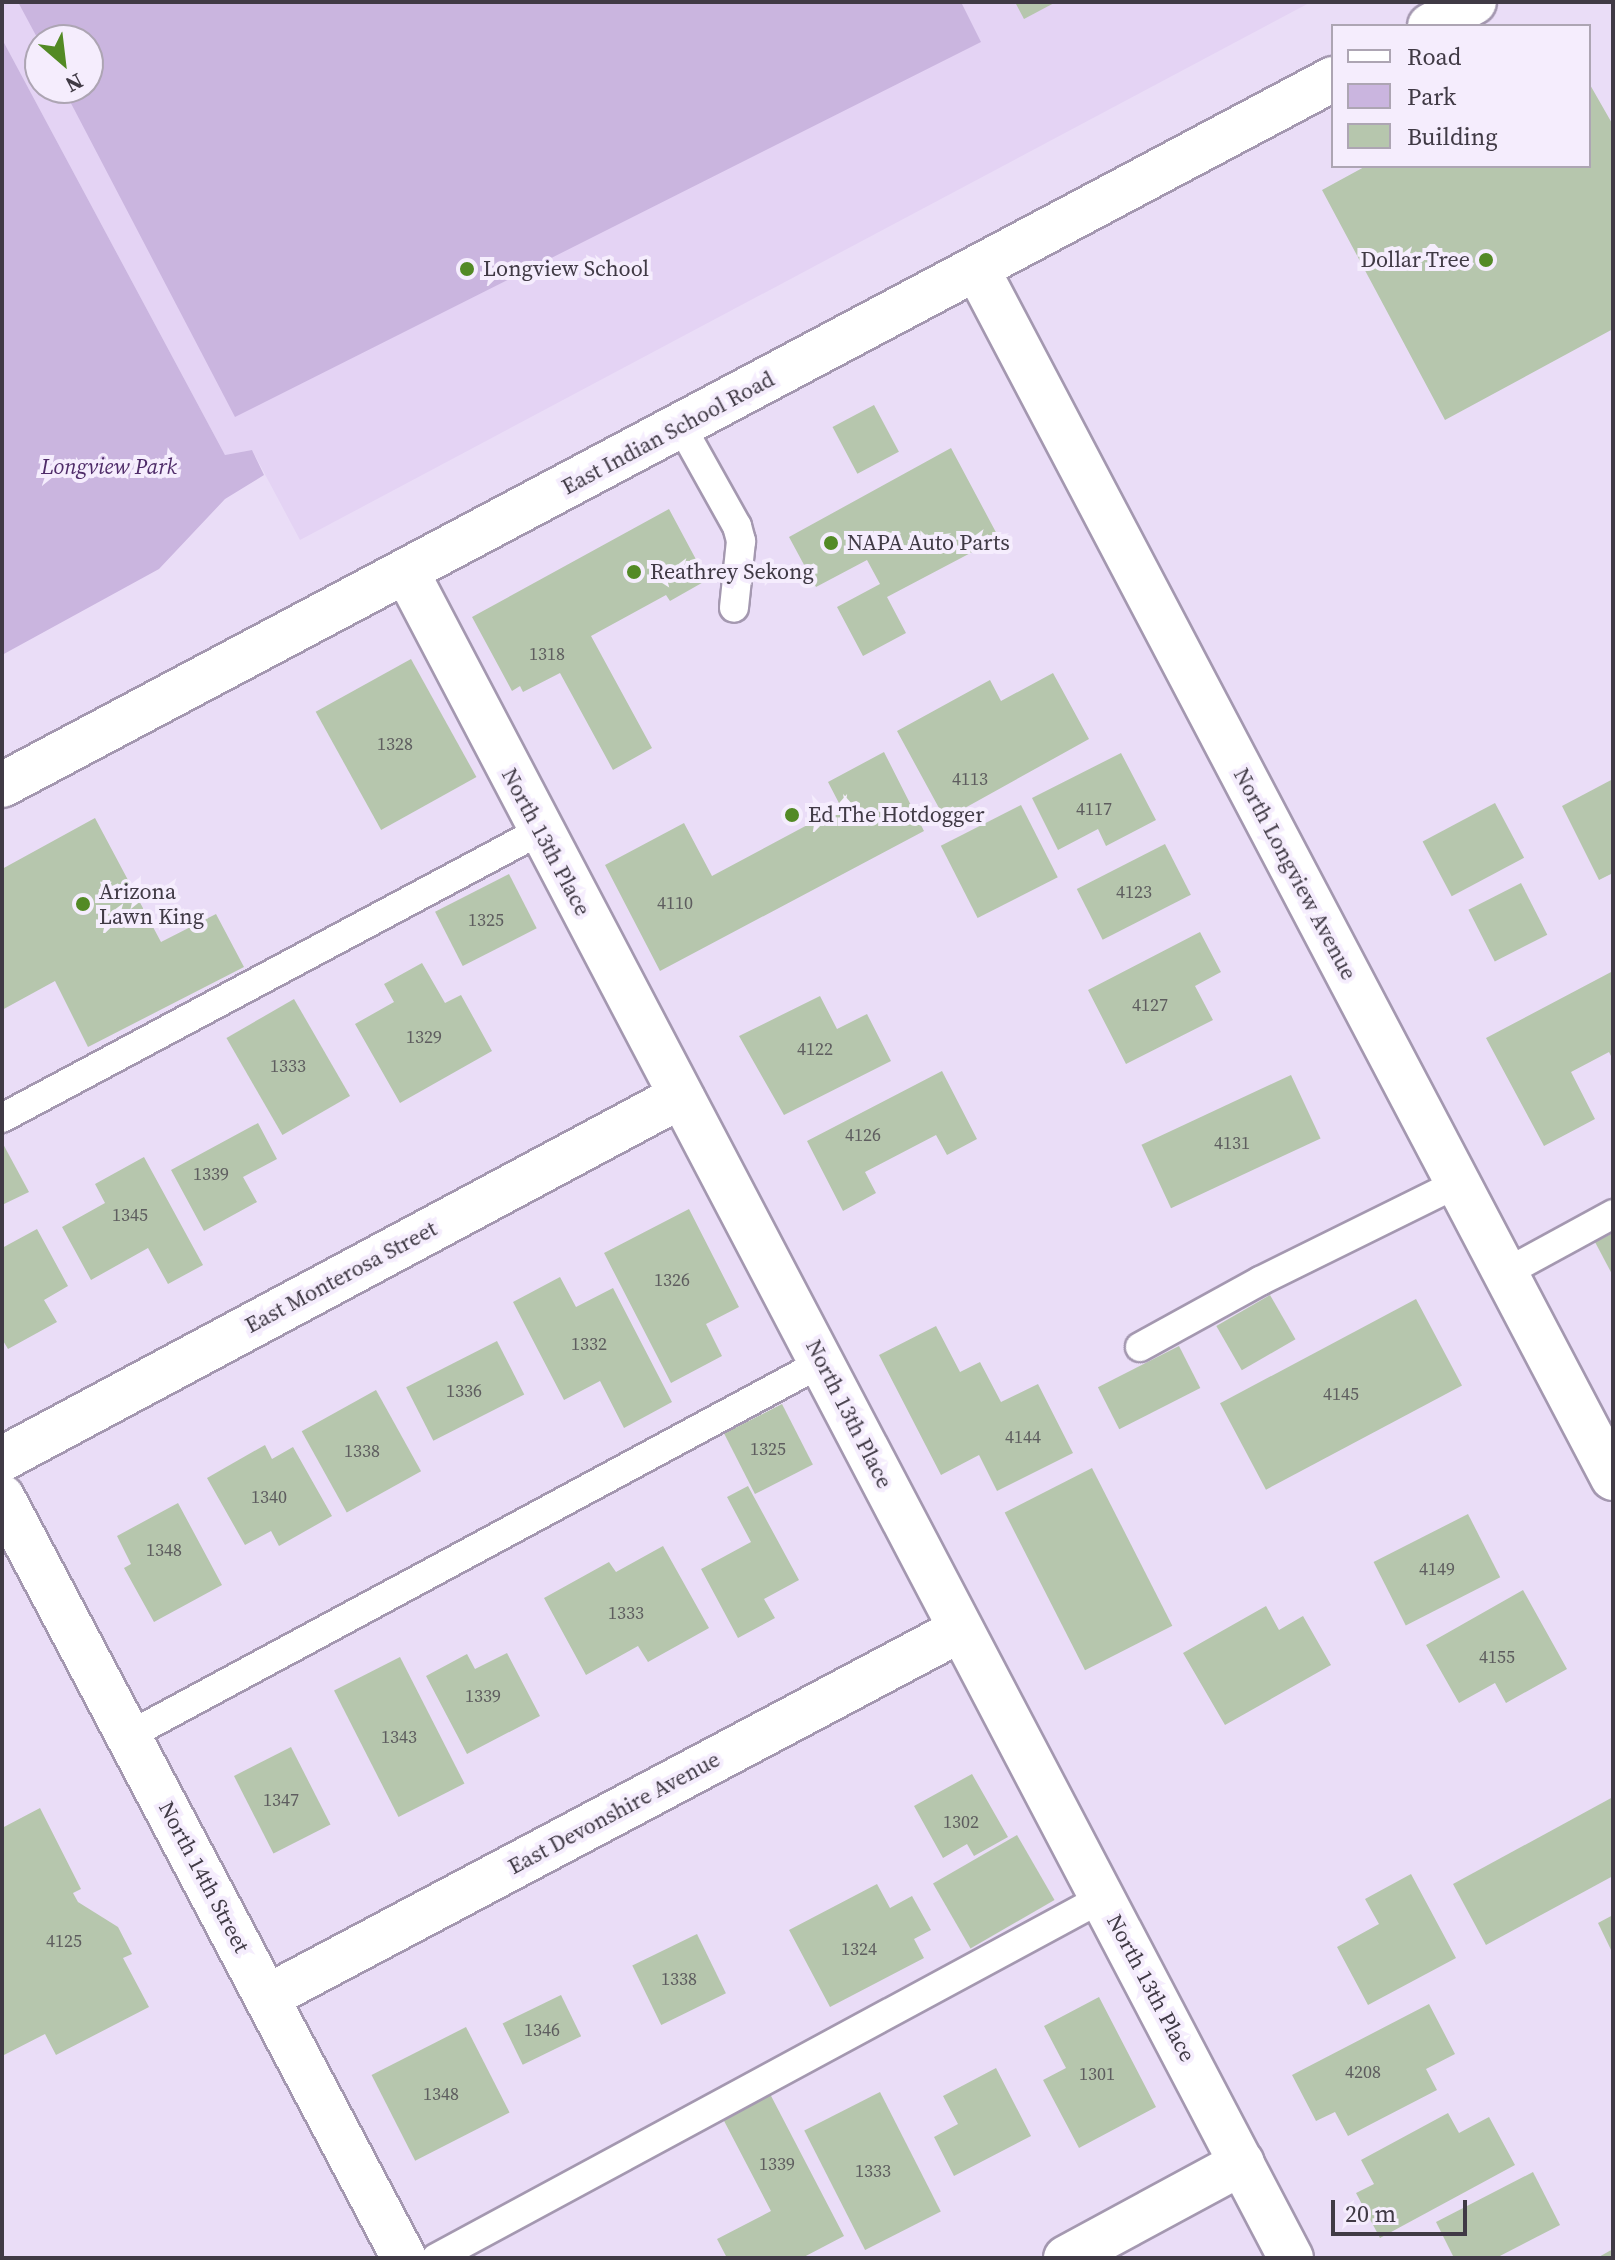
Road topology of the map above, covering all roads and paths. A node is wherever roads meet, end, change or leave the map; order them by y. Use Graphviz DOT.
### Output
graph roads {
  1 [pos="1474,2"];
  2 [pos="1434,24"];
  3 [pos="1331,80"];
  4 [pos="977,269"];
  5 [pos="681,426"];
  6 [pos="406,571"];
  7 [pos="734,608"];
  8 [pos="2,785"];
  9 [pos="540,831"];
  10 [pos="681,1096"];
  11 [pos="2,1118"];
  12 [pos="1458,1183"];
  13 [pos="1613,1214"];
  14 [pos="1505,1273"];
  15 [pos="1140,1347"];
  16 [pos="823,1362"];
  17 [pos="2,1459"];
  18 [pos="1613,1478"];
  19 [pos="2,1497"];
  20 [pos="960,1630"];
  21 [pos="128,1736"];
  22 [pos="1104,1897"];
  23 [pos="269,1996"];
  24 [pos="1242,2163"];
  25 [pos="404,2258"];
  26 [pos="436,2258"];
  27 [pos="1066,2258"];
  28 [pos="1291,2258"];
  1 -- 2 [label="street"];
  3 -- 4 [label="street, East Indian School Road"];
  4 -- 5 [label="street, East Indian School Road"];
  4 -- 12 [label="street, North Longview Avenue"];
  5 -- 6 [label="street, East Indian School Road"];
  5 -- 7 [label="lane"];
  6 -- 8 [label="street, East Indian School Road"];
  6 -- 9 [label="street, North 13th Place"];
  9 -- 10 [label="street, North 13th Place"];
  9 -- 11 [label="lane"];
  10 -- 16 [label="street, North 13th Place"];
  10 -- 17 [label="street, East Monterosa Street"];
  12 -- 14 [label="street, North Longview Avenue"];
  12 -- 15 [label="lane"];
  13 -- 14 [label="lane"];
  14 -- 18 [label="street, North Longview Avenue"];
  16 -- 20 [label="street, North 13th Place"];
  16 -- 21 [label="lane"];
  19 -- 21 [label="street, North 14th Street"];
  20 -- 22 [label="street, North 13th Place"];
  20 -- 23 [label="street, East Devonshire Avenue"];
  21 -- 23 [label="street, North 14th Street"];
  22 -- 24 [label="street, North 13th Place"];
  22 -- 26 [label="lane"];
  23 -- 25 [label="street, North 14th Street"];
  24 -- 27 [label="street"];
  24 -- 28 [label="street, North 13th Place"];
}
